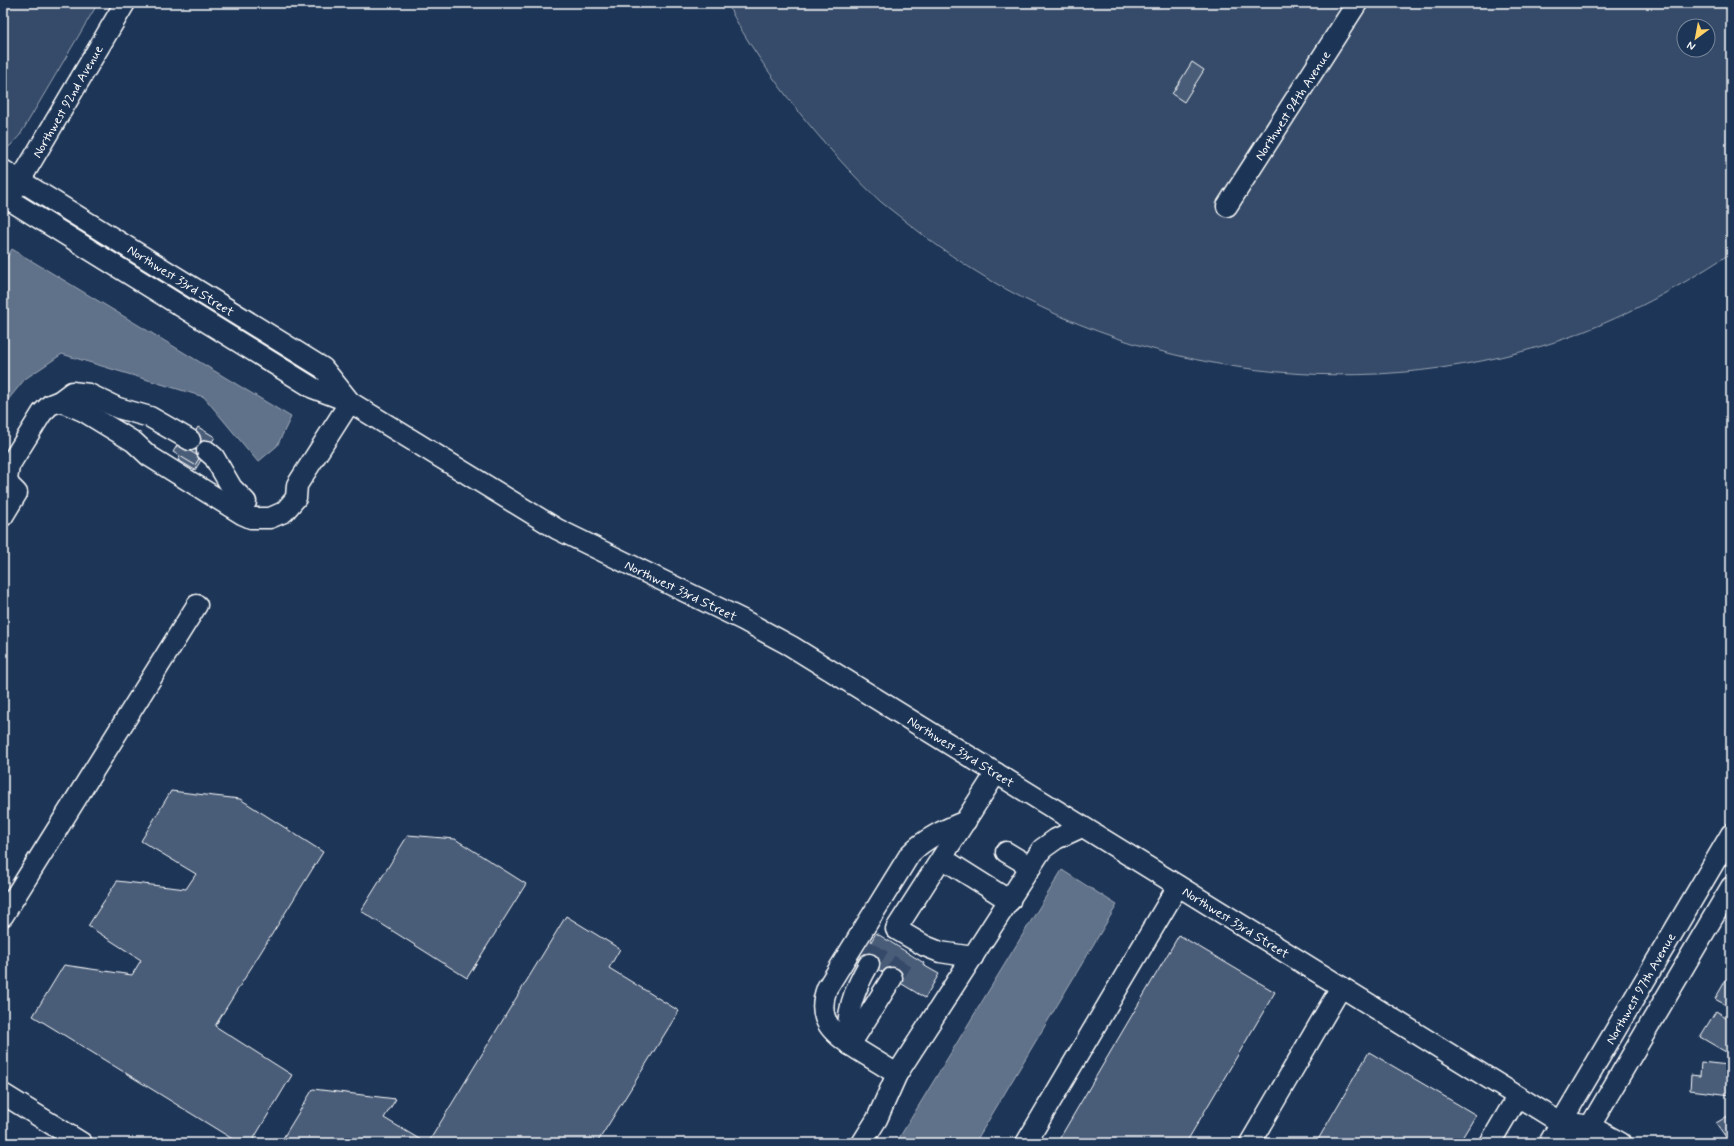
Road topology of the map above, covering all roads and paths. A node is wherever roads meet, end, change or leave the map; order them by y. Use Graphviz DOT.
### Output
graph roads {
  1 [pos="125,3"];
  2 [pos="1357,3"];
  3 [pos="3,170"];
  4 [pos="21,181"];
  5 [pos="6,198"];
  6 [pos="1227,206"];
  7 [pos="60,401"];
  8 [pos="350,402"];
  9 [pos="150,417"];
  10 [pos="190,440"];
  11 [pos="134,442"];
  12 [pos="207,451"];
  13 [pos="298,486"];
  14 [pos="246,502"];
  15 [pos="3,516"];
  16 [pos="197,605"];
  17 [pos="996,773"];
  18 [pos="966,821"];
  19 [pos="1082,827"];
  20 [pos="1731,834"];
  21 [pos="1006,852"];
  22 [pos="942,858"];
  23 [pos="1031,867"];
  24 [pos="1178,886"];
  25 [pos="1731,887"];
  26 [pos="1010,901"];
  27 [pos="6,903"];
  28 [pos="872,914"];
  29 [pos="891,931"];
  30 [pos="973,957"];
  31 [pos="869,964"];
  32 [pos="892,978"];
  33 [pos="1341,987"];
  34 [pos="850,1045"];
  35 [pos="898,1074"];
  36 [pos="3,1094"];
  37 [pos="1517,1097"];
  38 [pos="1561,1123"];
  39 [pos="1590,1126"];
  40 [pos="82,1143"];
  41 [pos="862,1143"];
  42 [pos="1026,1143"];
  43 [pos="1250,1143"];
  44 [pos="1490,1143"];
  45 [pos="1549,1143"];
  46 [pos="1575,1143"];
  47 [pos="1580,1143"];
  48 [pos="1620,1143"];
  1 -- 4 [label="street, Northwest 92nd Avenue"];
  2 -- 6 [label="street, Northwest 94th Avenue"];
  3 -- 4 [label="street, Northwest 33rd Street"];
  4 -- 5 [label="street, Northwest 92nd Avenue"];
  4 -- 8 [label="street, Northwest 33rd Street"];
  5 -- 8 [label="street, Northwest 33rd Street"];
  7 -- 9 [label="street"];
  7 -- 11 [label="street"];
  7 -- 15 [label="street"];
  8 -- 13 [label="street"];
  8 -- 17 [label="street, Northwest 33rd Street"];
  9 -- 10 [label="street"];
  9 -- 11 [label="street"];
  11 -- 13 [label="street"];
  11 -- 14 [label="street"];
  12 -- 14 [label="street"];
  13 -- 14 [label="street"];
  16 -- 27 [label="street"];
  17 -- 18 [label="street"];
  17 -- 19 [label="street, Northwest 33rd Street"];
  18 -- 22 [label="street"];
  18 -- 28 [label="street"];
  19 -- 23 [label="street"];
  19 -- 24 [label="street, Northwest 33rd Street"];
  20 -- 38 [label="street, Northwest 97th Avenue"];
  21 -- 23 [label="street"];
  22 -- 26 [label="street"];
  22 -- 29 [label="street"];
  23 -- 26 [label="street"];
  24 -- 33 [label="street, Northwest 33rd Street"];
  24 -- 42 [label="street"];
  25 -- 39 [label="street, Northwest 97th Avenue"];
  26 -- 30 [label="street"];
  28 -- 29 [label="street"];
  28 -- 34 [label="street"];
  29 -- 30 [label="street"];
  30 -- 35 [label="street"];
  31 -- 34 [label="street"];
  32 -- 34 [label="street"];
  33 -- 37 [label="street, Northwest 33rd Street"];
  33 -- 43 [label="street"];
  34 -- 35 [label="street"];
  35 -- 41 [label="street"];
  36 -- 40 [label="street"];
  37 -- 38 [label="street, Northwest 33rd Street"];
  37 -- 44 [label="street"];
  38 -- 39 [label="street, Northwest 33rd Street"];
  38 -- 45 [label="street, Northwest 97th Avenue"];
  38 -- 46 [label="street, Northwest 33rd Street"];
  39 -- 47 [label="street, Northwest 97th Avenue"];
  39 -- 48 [label="street, Northwest 33rd Street"];
}
